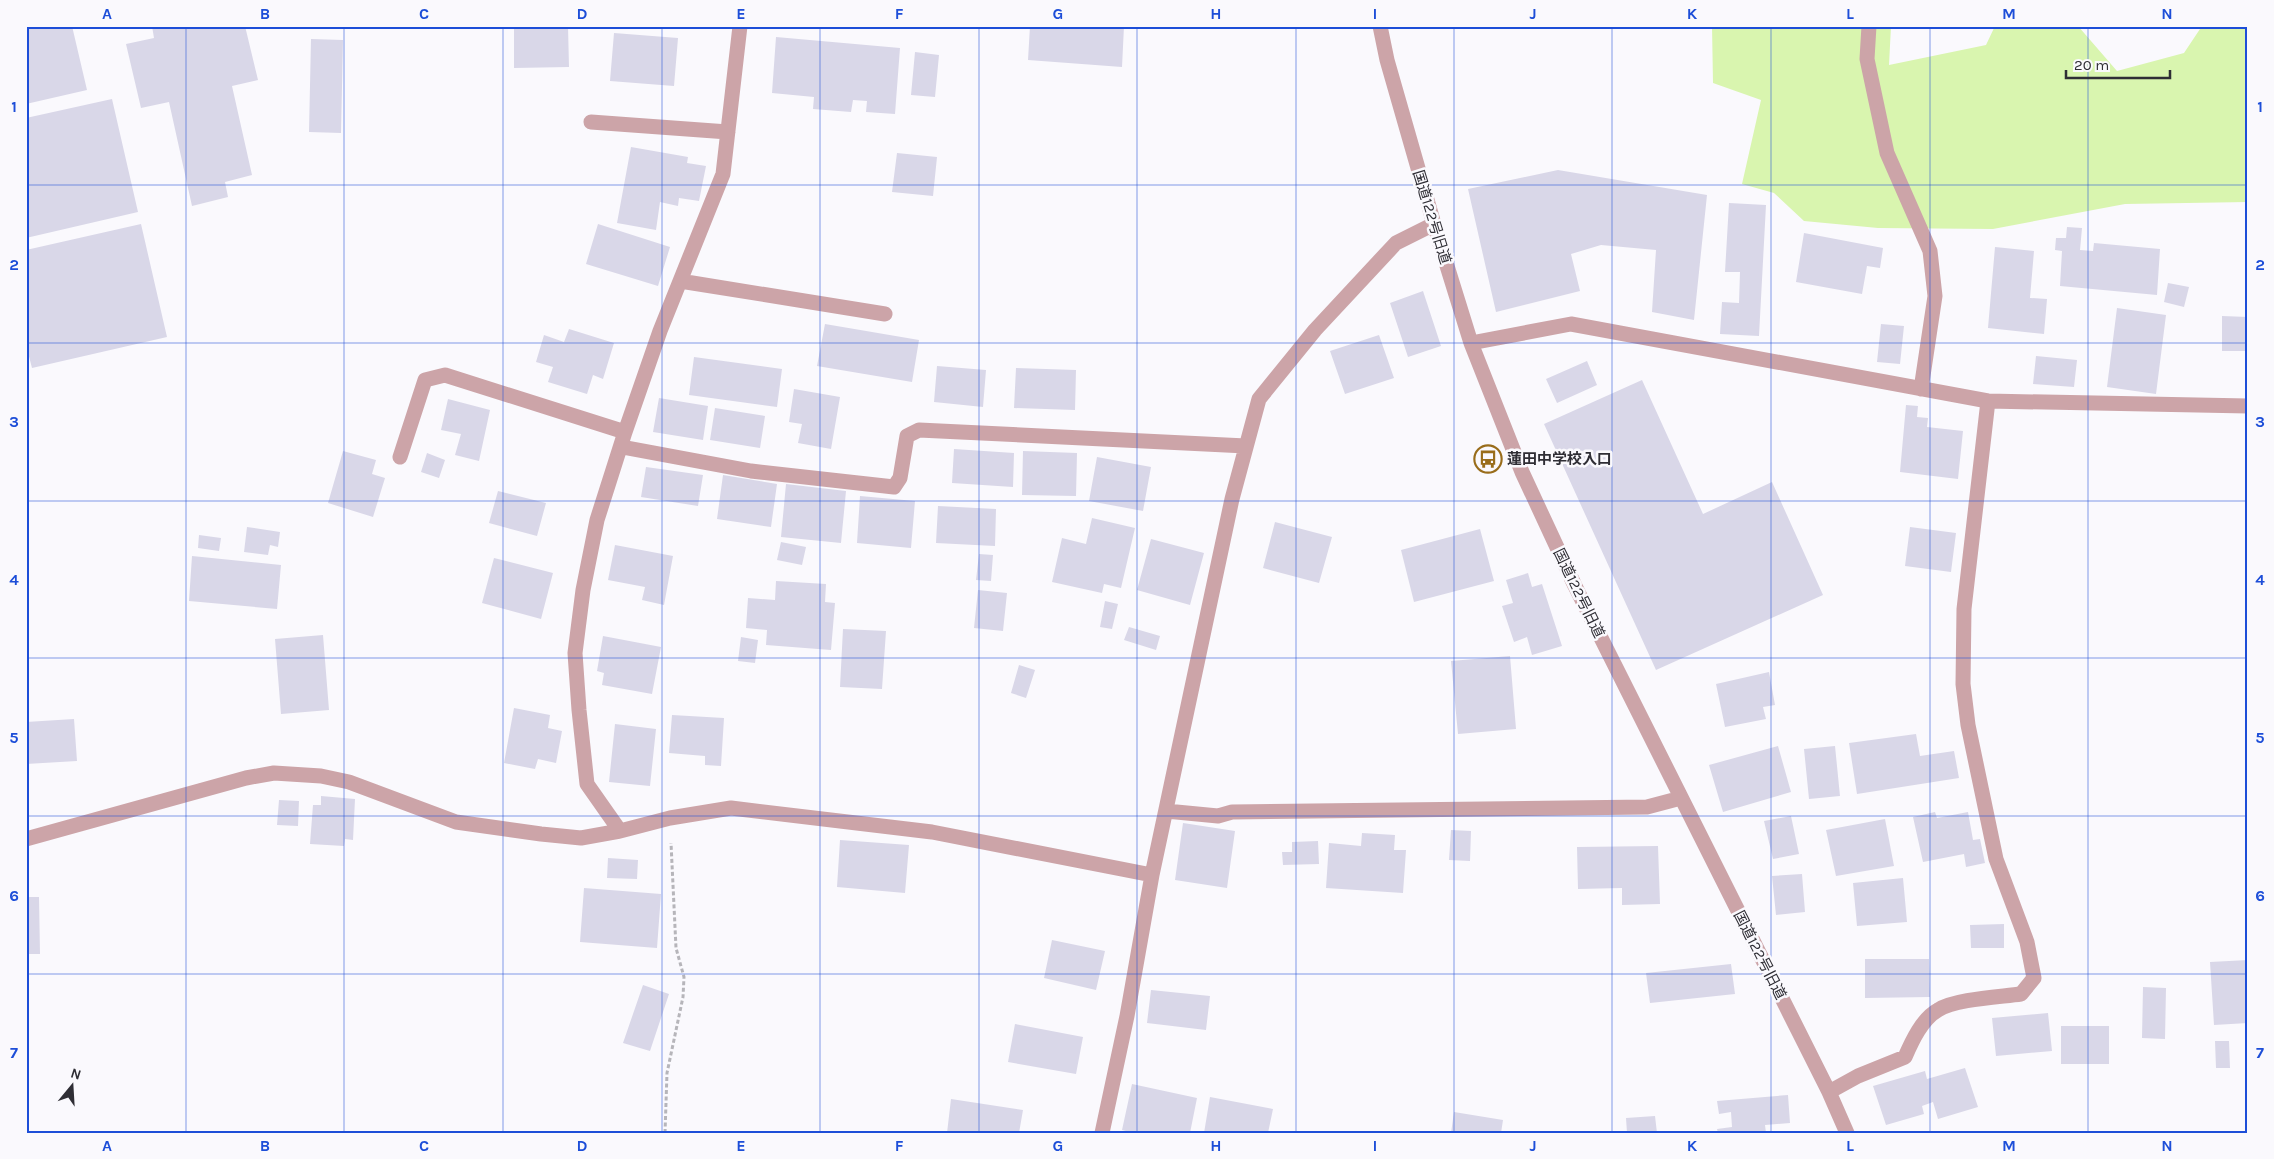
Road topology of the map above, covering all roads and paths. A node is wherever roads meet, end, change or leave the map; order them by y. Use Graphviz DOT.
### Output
graph roads {
  1 [pos="740,26"];
  2 [pos="1380,26"];
  3 [pos="1869,26"];
  4 [pos="591,122"];
  5 [pos="728,132"];
  6 [pos="1434,224"];
  7 [pos="680,281"];
  8 [pos="885,314"];
  9 [pos="1470,343"];
  10 [pos="1921,389"];
  11 [pos="1988,401"];
  12 [pos="2248,406"];
  13 [pos="623,439"];
  14 [pos="1246,446"];
  15 [pos="400,457"];
  16 [pos="1681,798"];
  17 [pos="1166,811"];
  18 [pos="670,818"];
  19 [pos="620,832"];
  20 [pos="26,839"];
  21 [pos="1152,875"];
  22 [pos="1829,1092"];
  23 [pos="665,1133"];
  24 [pos="1102,1133"];
  25 [pos="1847,1133"];
  1 -- 5 [label="street"];
  2 -- 6 [label="street, 国道122号旧道"];
  3 -- 10 [label="street"];
  4 -- 5 [label="street"];
  5 -- 7 [label="street"];
  6 -- 9 [label="street, 国道122号旧道"];
  6 -- 14 [label="street"];
  7 -- 8 [label="street"];
  7 -- 13 [label="street"];
  9 -- 10 [label="street"];
  9 -- 16 [label="street, 国道122号旧道"];
  10 -- 11 [label="street"];
  11 -- 12 [label="street"];
  11 -- 22 [label="street"];
  13 -- 14 [label="street"];
  13 -- 15 [label="street"];
  13 -- 19 [label="street"];
  14 -- 17 [label="street"];
  16 -- 17 [label="street"];
  16 -- 22 [label="street, 国道122号旧道"];
  17 -- 21 [label="street"];
  18 -- 19 [label="street"];
  18 -- 21 [label="street"];
  18 -- 23 [label="path"];
  19 -- 20 [label="street"];
  21 -- 24 [label="street"];
  22 -- 25 [label="street, 国道122号旧道"];
}
